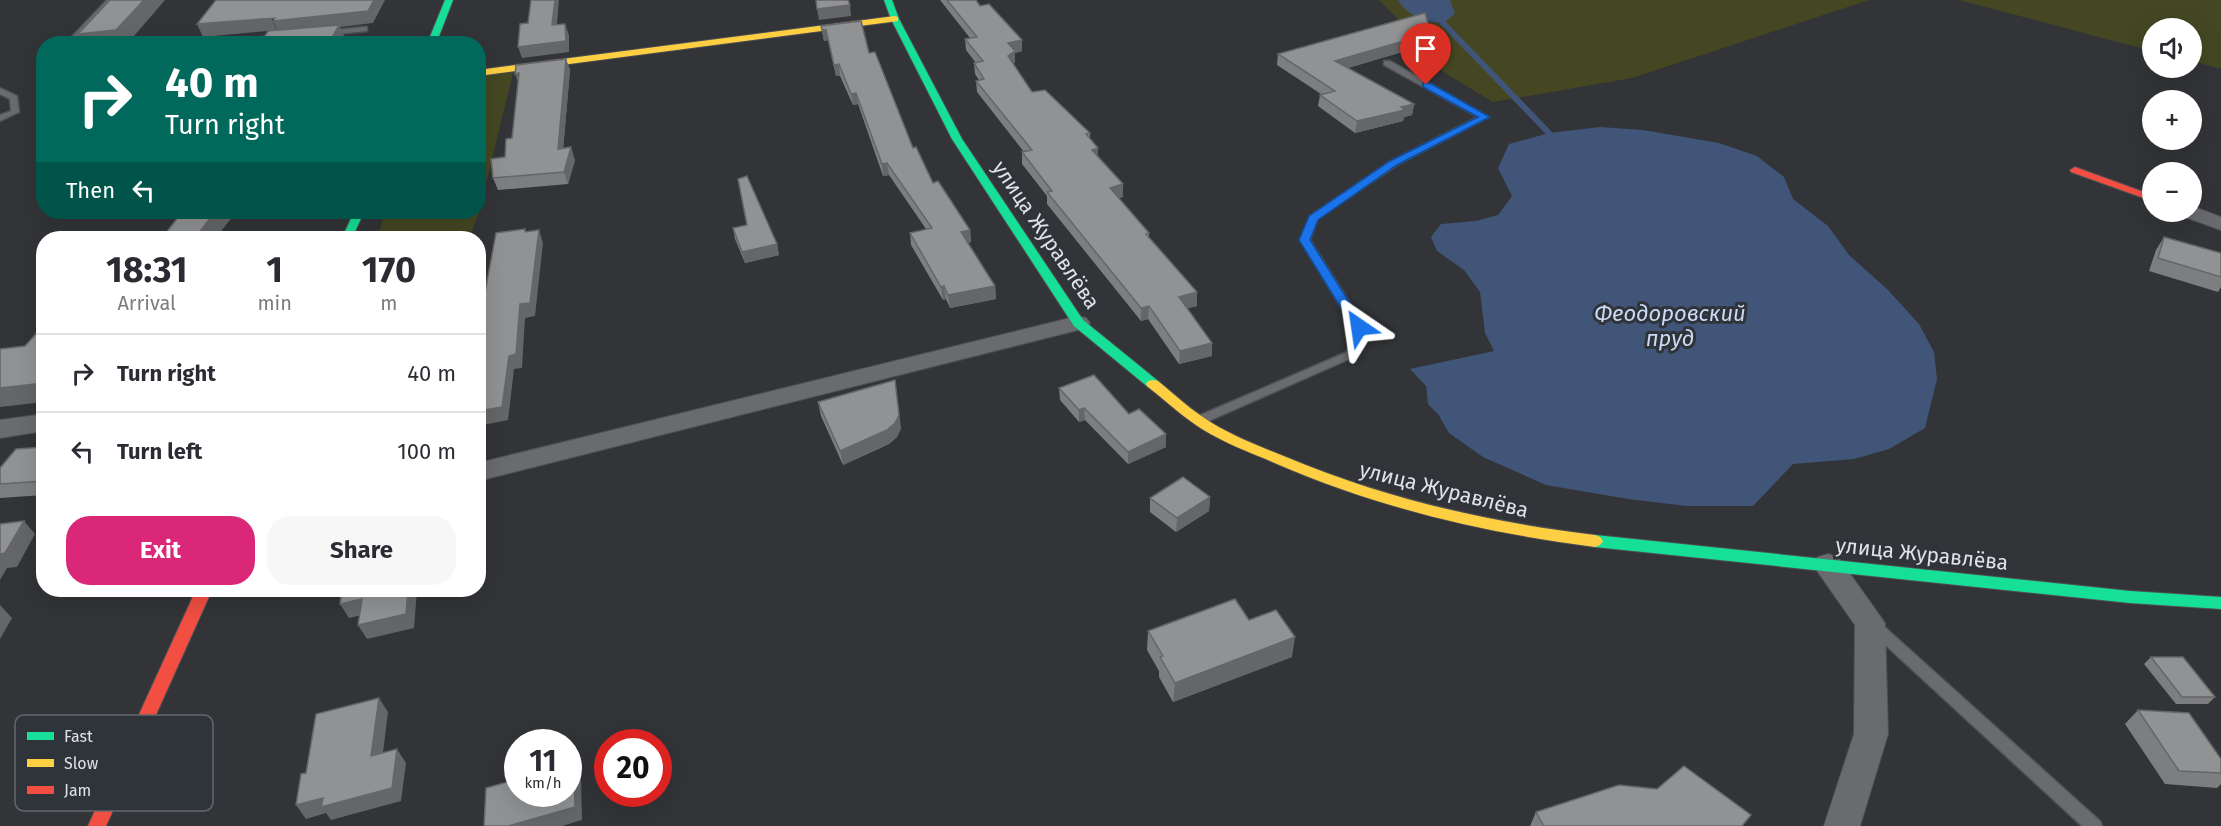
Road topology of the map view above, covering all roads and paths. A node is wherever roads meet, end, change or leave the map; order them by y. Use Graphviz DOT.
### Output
graph roads {
  1 [pos="111,0"];
  2 [pos="449,0"];
  3 [pos="888,0"];
  4 [pos="895,19"];
  5 [pos="364,29"];
  6 [pos="318,33"];
  7 [pos="77,36"];
  8 [pos="434,36"];
  9 [pos="1387,63"];
  10 [pos="486,72"];
  11 [pos="0,91"];
  12 [pos="0,118"];
  13 [pos="2075,170"];
  14 [pos="2142,194"];
  15 [pos="2202,217"];
  16 [pos="2221,224"];
  17 [pos="1078,323"];
  18 [pos="1199,421"];
  19 [pos="36,423"];
  20 [pos="0,429"];
  21 [pos="486,470"];
  22 [pos="1828,565"];
  23 [pos="201,597"];
  24 [pos="2221,603"];
  25 [pos="1870,623"];
  26 [pos="147,715"];
  27 [pos="104,811"];
  28 [pos="97,826"];
  29 [pos="1842,826"];
  30 [pos="2094,826"];
  1 -- 7 [label="lane"];
  2 -- 8 [label="street"];
  3 -- 4 [label="street, улица Журавлёва"];
  4 -- 10 [label="street"];
  4 -- 17 [label="street, улица Журавлёва"];
  5 -- 6 [label="lane"];
  9 -- 18 [label="lane"];
  11 -- 12 [label="lane"];
  13 -- 14 [label="street"];
  15 -- 16 [label="street"];
  17 -- 18 [label="street, улица Журавлёва"];
  17 -- 21 [label="street"];
  18 -- 22 [label="street, улица Журавлёва"];
  19 -- 20 [label="street"];
  22 -- 24 [label="street, улица Журавлёва"];
  22 -- 25 [label="street"];
  23 -- 26 [label="street"];
  25 -- 29 [label="street"];
  25 -- 30 [label="lane"];
  27 -- 28 [label="street"];
}
